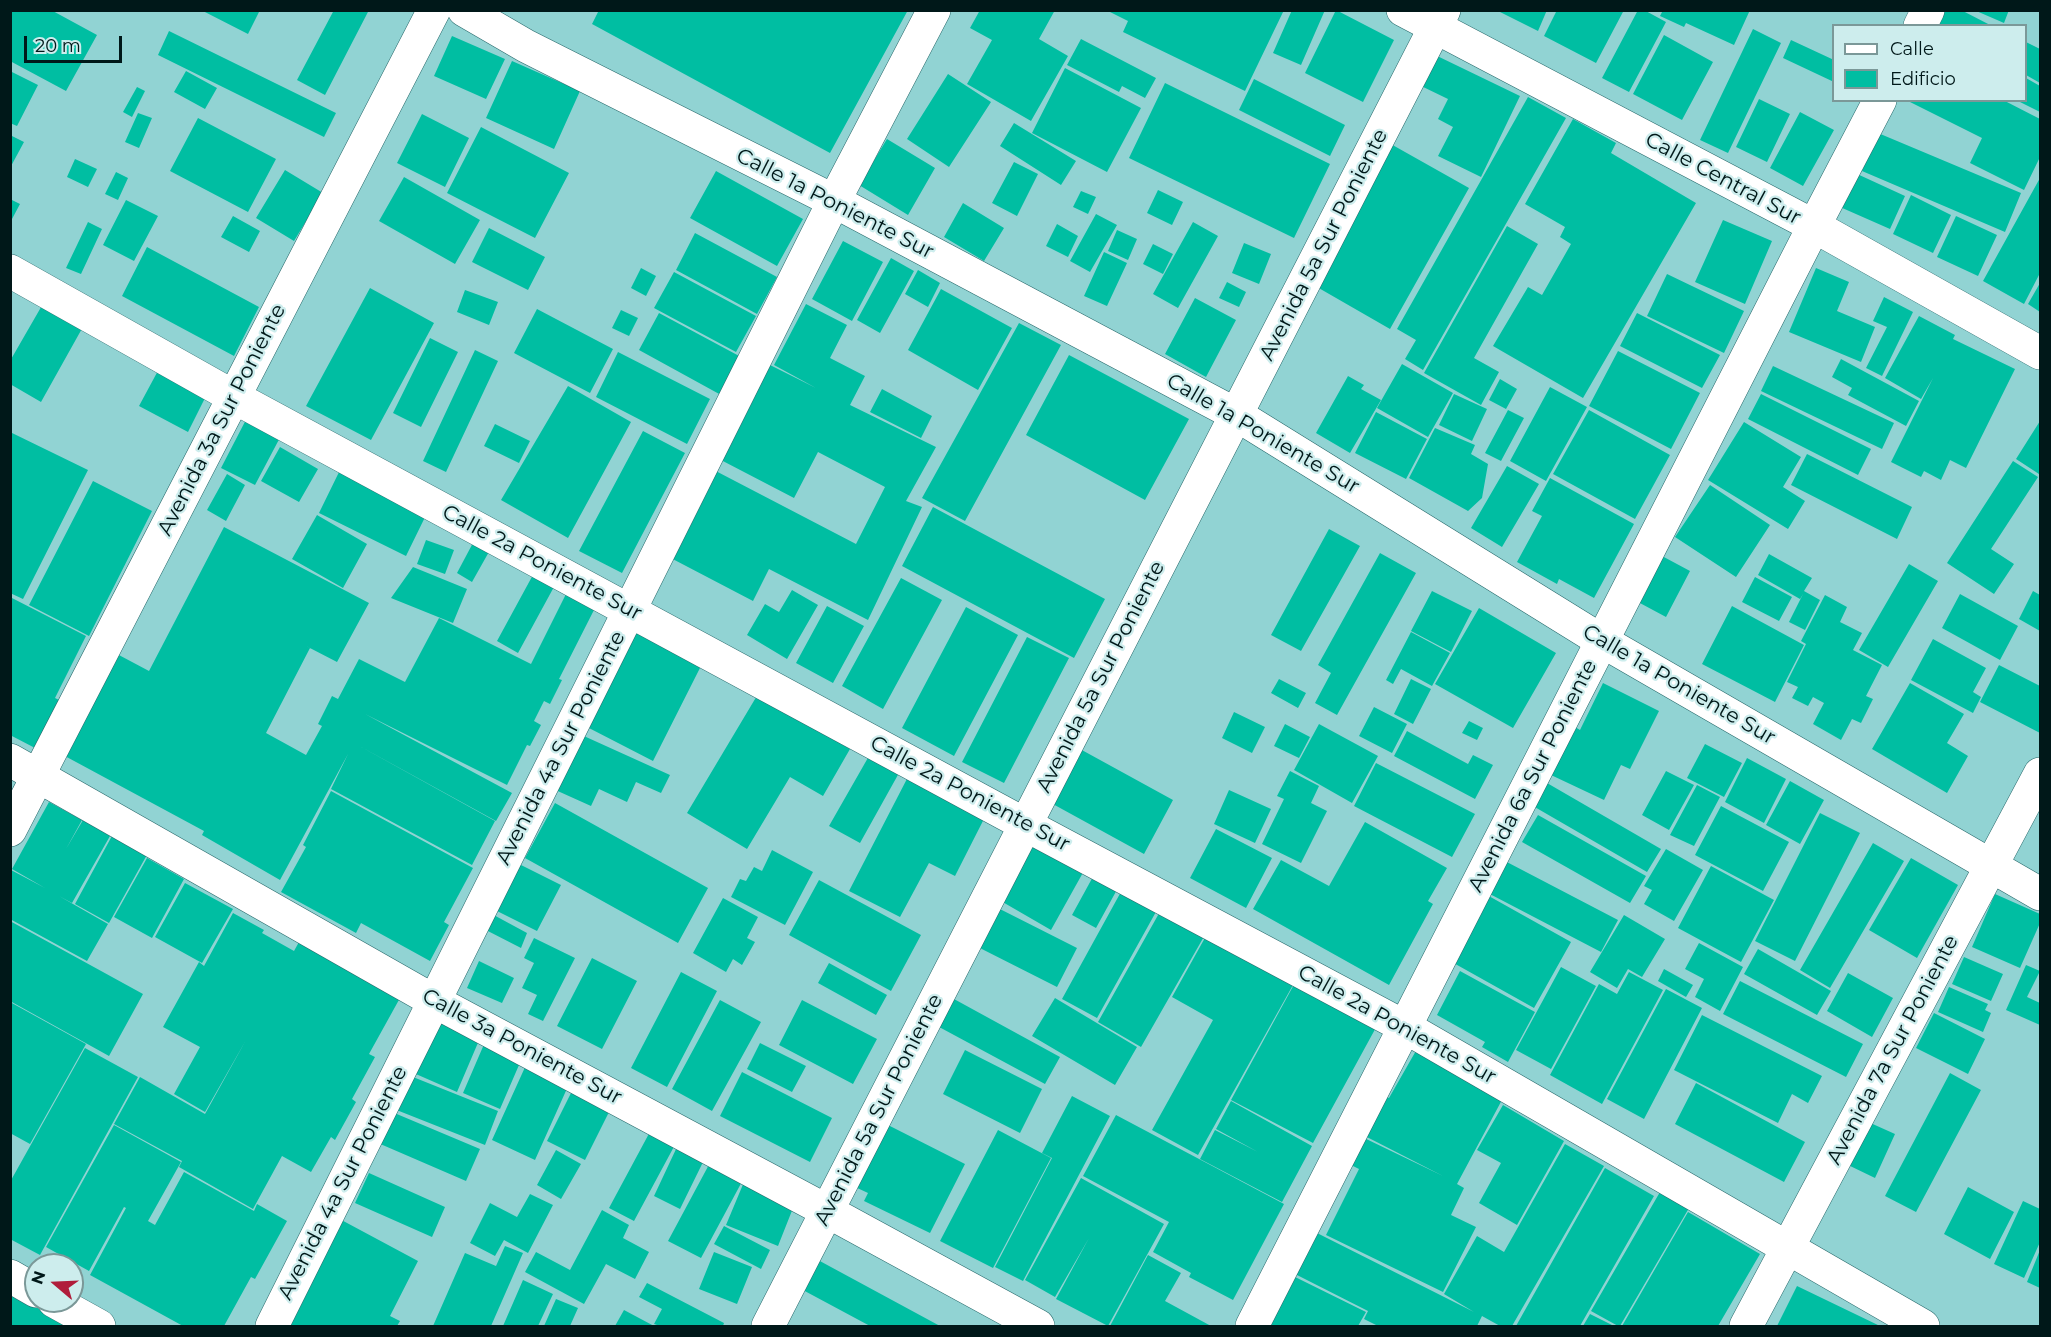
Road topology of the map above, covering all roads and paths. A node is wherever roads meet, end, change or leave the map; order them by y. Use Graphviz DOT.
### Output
graph roads {
  1 [pos="434,10"];
  2 [pos="464,10"];
  3 [pos="934,10"];
  4 [pos="1402,10"];
  5 [pos="1928,10"];
  6 [pos="1440,19"];
  7 [pos="1921,24"];
  8 [pos="1879,102"];
  9 [pos="834,201"];
  10 [pos="1814,226"];
  11 [pos="10,271"];
  12 [pos="2040,352"];
  13 [pos="234,397"];
  14 [pos="1237,415"];
  15 [pos="629,610"];
  16 [pos="1602,641"];
  17 [pos="10,760"];
  18 [pos="2040,774"];
  19 [pos="39,775"];
  20 [pos="1026,825"];
  21 [pos="10,830"];
  22 [pos="1991,866"];
  23 [pos="2040,894"];
  24 [pos="434,1001"];
  25 [pos="1405,1027"];
  26 [pos="827,1211"];
  27 [pos="1787,1249"];
  28 [pos="10,1276"];
  29 [pos="24,1284"];
  30 [pos="76,1313"];
  31 [pos="99,1326"];
  32 [pos="272,1326"];
  33 [pos="768,1326"];
  34 [pos="1038,1326"];
  35 [pos="1252,1326"];
  36 [pos="1746,1326"];
  37 [pos="1923,1326"];
  1 -- 13 [label="street, Avenida 3a Sur Poniente"];
  2 -- 9 [label="street, Calle 1a Poniente Sur"];
  3 -- 9 [label="street, Avenida 4a Sur Poniente"];
  4 -- 6 [label="street, Calle Central Sur"];
  5 -- 7 [label="street"];
  6 -- 10 [label="street, Calle Central Sur"];
  6 -- 14 [label="street, Avenida 5a Sur Poniente"];
  8 -- 10 [label="street, Avenida 6a Sur Poniente"];
  9 -- 14 [label="street, Calle 1a Poniente Sur"];
  9 -- 15 [label="street, Avenida 4a Sur Poniente"];
  10 -- 12 [label="street, Calle Central Sur"];
  10 -- 16 [label="street, Avenida 6a Sur Poniente"];
  11 -- 13 [label="street, Calle 2a Poniente Sur"];
  13 -- 15 [label="street, Calle 2a Poniente Sur"];
  13 -- 19 [label="street, Avenida 3a Sur Poniente"];
  14 -- 16 [label="street, Calle 1a Poniente Sur"];
  14 -- 20 [label="street, Avenida 5a Sur Poniente"];
  15 -- 20 [label="street, Calle 2a Poniente Sur"];
  15 -- 24 [label="street, Avenida 4a Sur Poniente"];
  16 -- 22 [label="street, Calle 1a Poniente Sur"];
  16 -- 25 [label="street, Avenida 6a Sur Poniente"];
  17 -- 19 [label="street, Calle 3a Poniente Sur"];
  18 -- 22 [label="street, Avenida 7a Sur Poniente"];
  19 -- 21 [label="street, Avenida 3a Sur Poniente"];
  19 -- 24 [label="street, Calle 3a Poniente Sur"];
  20 -- 25 [label="street, Calle 2a Poniente Sur"];
  20 -- 26 [label="street, Avenida 5a Sur Poniente"];
  22 -- 23 [label="street, Calle 1a Poniente Sur"];
  22 -- 27 [label="street, Avenida 7a Sur Poniente"];
  24 -- 26 [label="street, Calle 3a Poniente Sur"];
  24 -- 32 [label="street, Avenida 4a Sur Poniente"];
  25 -- 27 [label="street, Calle 2a Poniente Sur"];
  25 -- 35 [label="street, Avenida 6a Sur Poniente"];
  26 -- 33 [label="street, Avenida 5a Sur Poniente"];
  26 -- 34 [label="street, Calle 3a Poniente Sur"];
  27 -- 36 [label="street, Avenida 7a Sur Poniente"];
  27 -- 37 [label="street, Calle 2a Poniente Sur"];
  28 -- 29 [label="street"];
  30 -- 31 [label="street"];
}
